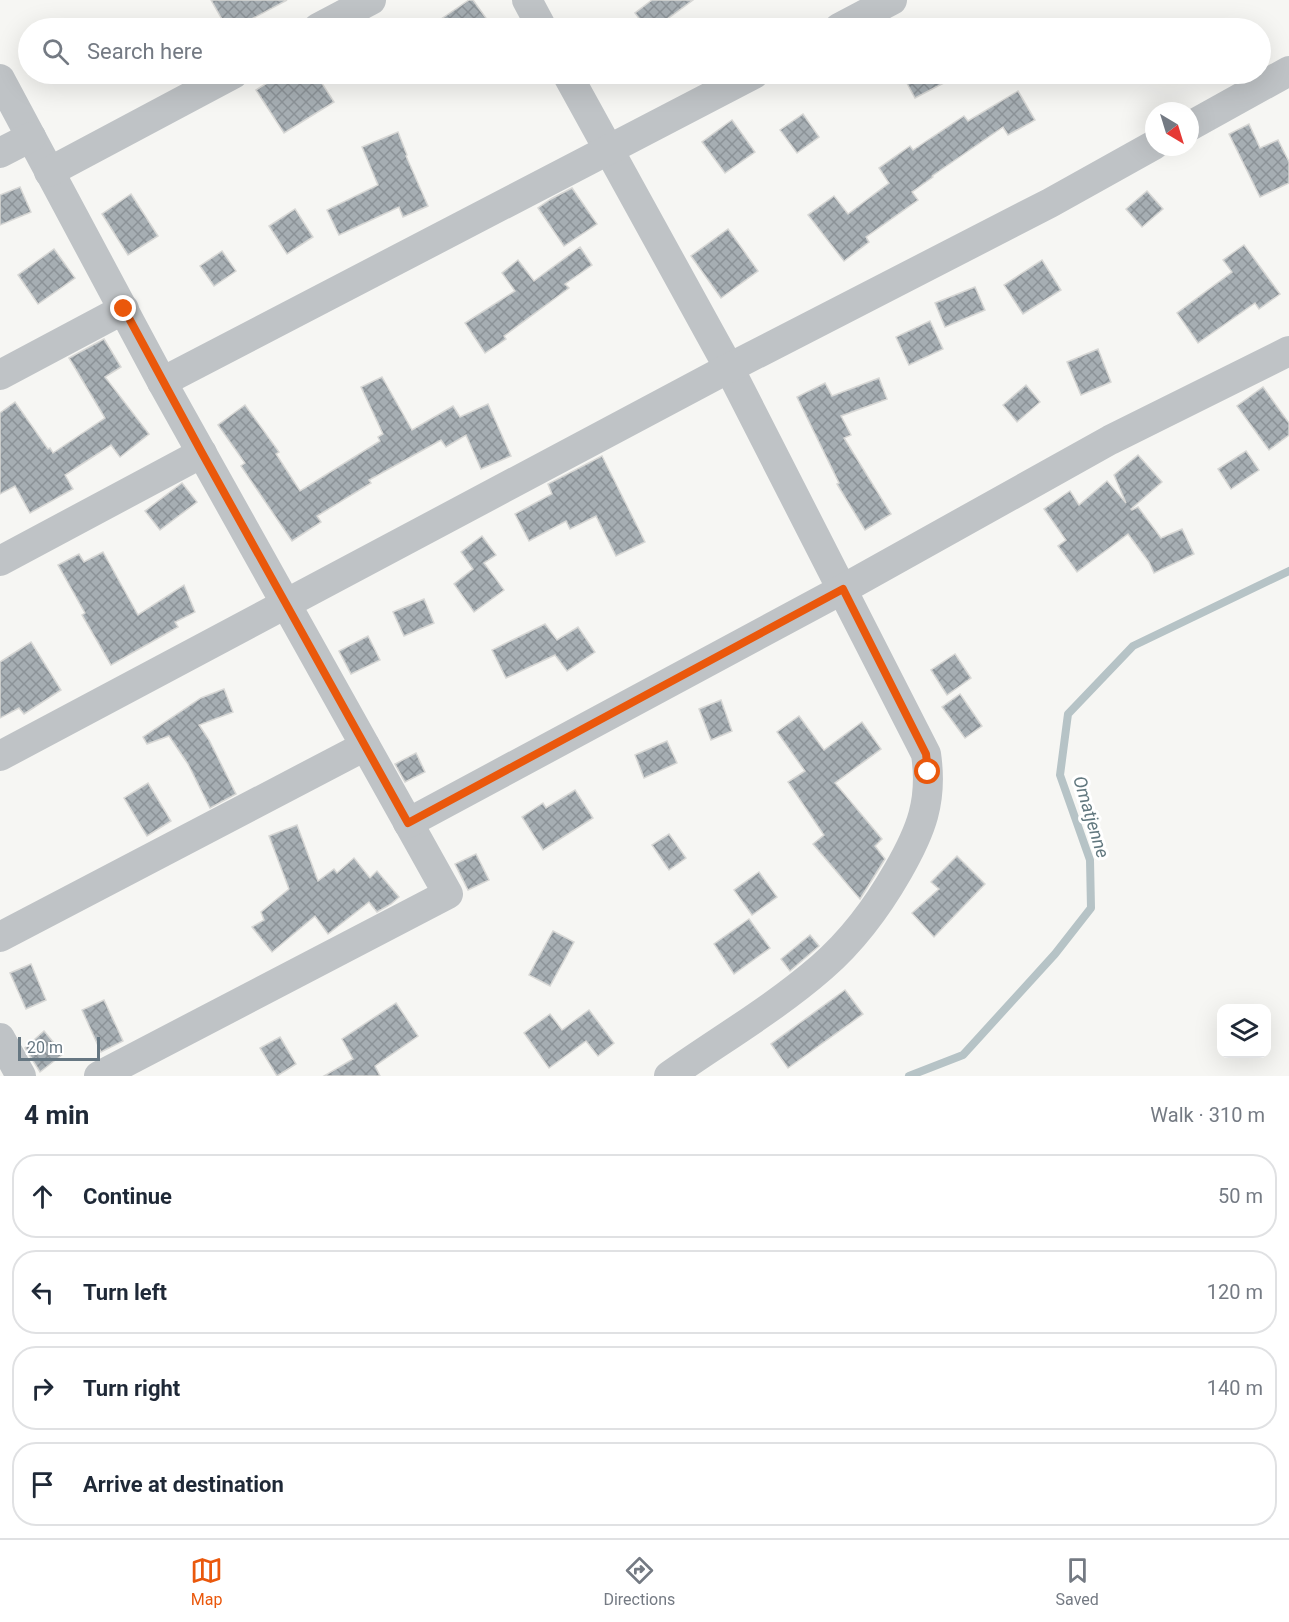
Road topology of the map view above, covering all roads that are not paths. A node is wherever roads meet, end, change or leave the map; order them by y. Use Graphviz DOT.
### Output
graph roads {
  1 [pos="371,0"];
  2 [pos="527,0"];
  3 [pos="892,0"];
  4 [pos="337,18"];
  5 [pos="537,18"];
  6 [pos="858,18"];
  7 [pos="1289,71"];
  8 [pos="0,79"];
  9 [pos="1271,81"];
  10 [pos="214,84"];
  11 [pos="573,84"];
  12 [pos="735,84"];
  13 [pos="1266,84"];
  14 [pos="1199,121"];
  15 [pos="31,137"];
  16 [pos="609,150"];
  17 [pos="1145,151"];
  18 [pos="0,153"];
  19 [pos="49,172"];
  20 [pos="124,309"];
  21 [pos="1289,351"];
  22 [pos="729,368"];
  23 [pos="0,375"];
  24 [pos="162,382"];
  25 [pos="202,453"];
  26 [pos="0,561"];
  27 [pos="843,589"];
  28 [pos="285,604"];
  29 [pos="365,746"];
  30 [pos="0,756"];
  31 [pos="408,823"];
  32 [pos="0,937"];
  33 [pos="0,1038"];
  34 [pos="21,1076"];
  35 [pos="99,1076"];
  36 [pos="669,1076"];
  1 -- 4 [label="street"];
  2 -- 5 [label="street"];
  3 -- 6 [label="street"];
  7 -- 9 [label="street"];
  8 -- 15 [label="street"];
  10 -- 19 [label="street"];
  11 -- 16 [label="street"];
  12 -- 16 [label="street"];
  13 -- 14 [label="street"];
  15 -- 18 [label="street"];
  15 -- 19 [label="street"];
  16 -- 22 [label="street"];
  16 -- 24 [label="street"];
  17 -- 22 [label="street"];
  19 -- 20 [label="street"];
  20 -- 23 [label="street"];
  20 -- 24 [label="street"];
  21 -- 27 [label="street"];
  22 -- 27 [label="street"];
  22 -- 28 [label="street"];
  24 -- 25 [label="street"];
  25 -- 26 [label="street"];
  25 -- 28 [label="street"];
  27 -- 31 [label="street"];
  27 -- 36 [label="street"];
  28 -- 29 [label="street"];
  28 -- 30 [label="street"];
  29 -- 31 [label="street"];
  29 -- 32 [label="street"];
  31 -- 35 [label="street"];
  33 -- 34 [label="street"];
}
